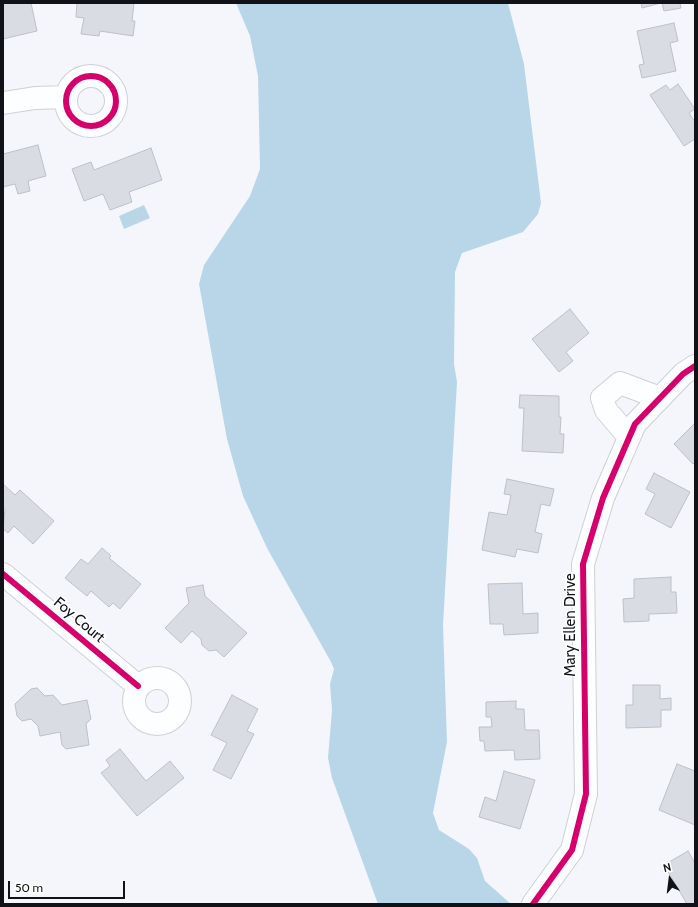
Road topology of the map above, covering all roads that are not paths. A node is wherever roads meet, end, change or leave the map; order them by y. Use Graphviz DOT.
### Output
graph roads {
  1 [pos="66,97"];
  2 [pos="3,103"];
  3 [pos="695,366"];
  4 [pos="660,398"];
  5 [pos="630,437"];
  6 [pos="3,574"];
  7 [pos="138,686"];
  8 [pos="536,899"];
  1 -- 2 [label="street"];
  3 -- 4 [label="street, Mary Ellen Drive"];
  4 -- 5 [label="street, Mary Ellen Drive"];
  4 -- 5 [label="street"];
  5 -- 8 [label="street, Mary Ellen Drive"];
  6 -- 7 [label="street, Foy Court"];
}
